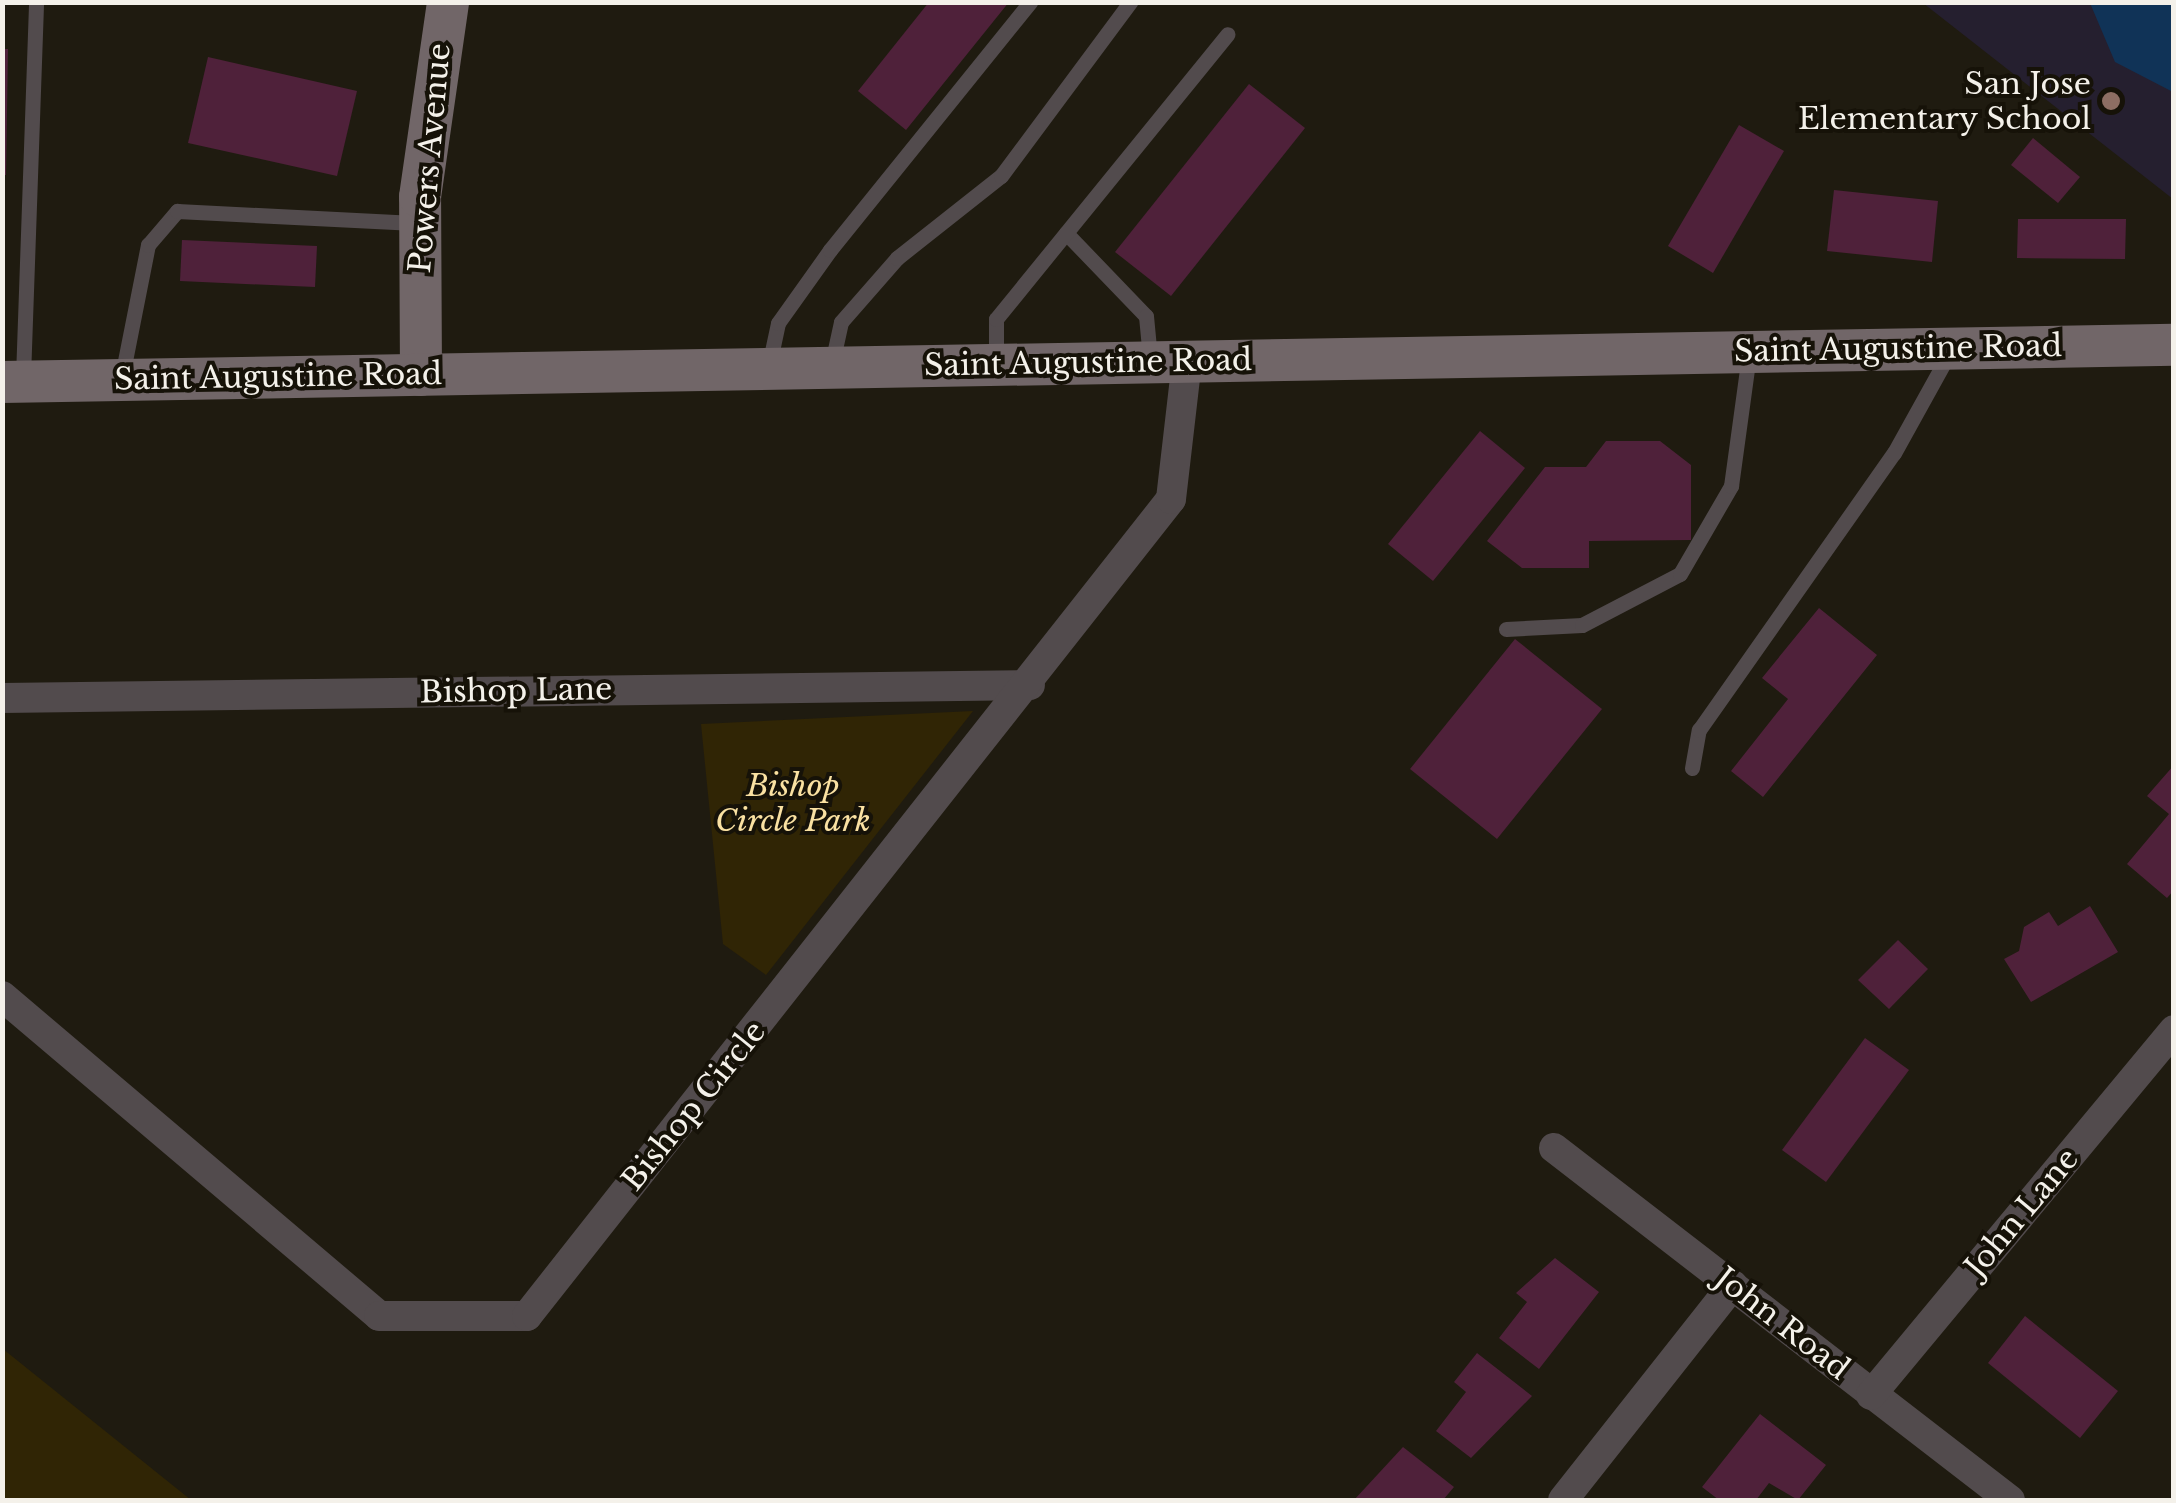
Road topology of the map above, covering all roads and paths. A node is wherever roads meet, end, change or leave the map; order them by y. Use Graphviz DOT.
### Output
graph roads {
  1 [pos="36,2"];
  2 [pos="448,2"];
  3 [pos="1030,2"];
  4 [pos="1130,2"];
  5 [pos="1228,34"];
  6 [pos="419,223"];
  7 [pos="1066,233"];
  8 [pos="2174,345"];
  9 [pos="1952,348"];
  10 [pos="1749,351"];
  11 [pos="1169,361"];
  12 [pos="996,364"];
  13 [pos="832,367"];
  14 [pos="768,369"];
  15 [pos="421,375"];
  16 [pos="122,380"];
  17 [pos="13,382"];
  18 [pos="1506,630"];
  19 [pos="1030,685"];
  20 [pos="2,698"];
  21 [pos="1692,768"];
  22 [pos="2,996"];
  23 [pos="2174,1030"];
  24 [pos="1554,1148"];
  25 [pos="1733,1284"];
  26 [pos="1871,1395"];
  27 [pos="1563,1500"];
  28 [pos="2010,1500"];
  1 -- 17 [label="lane"];
  2 -- 6 [label="main road, Powers Avenue"];
  3 -- 14 [label="lane"];
  4 -- 13 [label="lane"];
  5 -- 7 [label="lane"];
  6 -- 15 [label="main road, Powers Avenue"];
  6 -- 16 [label="lane"];
  7 -- 11 [label="lane"];
  7 -- 12 [label="lane"];
  8 -- 9 [label="main road, Saint Augustine Road"];
  9 -- 10 [label="main road, Saint Augustine Road"];
  9 -- 21 [label="lane"];
  10 -- 11 [label="main road, Saint Augustine Road"];
  10 -- 18 [label="lane"];
  11 -- 12 [label="main road, Saint Augustine Road"];
  11 -- 19 [label="street, Bishop Circle"];
  12 -- 13 [label="main road, Saint Augustine Road"];
  13 -- 14 [label="main road, Saint Augustine Road"];
  14 -- 15 [label="main road, Saint Augustine Road"];
  15 -- 16 [label="main road, Saint Augustine Road"];
  16 -- 17 [label="main road, Saint Augustine Road"];
  19 -- 20 [label="street, Bishop Lane"];
  19 -- 22 [label="street, Bishop Circle"];
  23 -- 26 [label="street, John Lane"];
  24 -- 25 [label="street, John Road"];
  25 -- 26 [label="street, John Road"];
  25 -- 27 [label="street"];
  26 -- 28 [label="street, John Road"];
}
